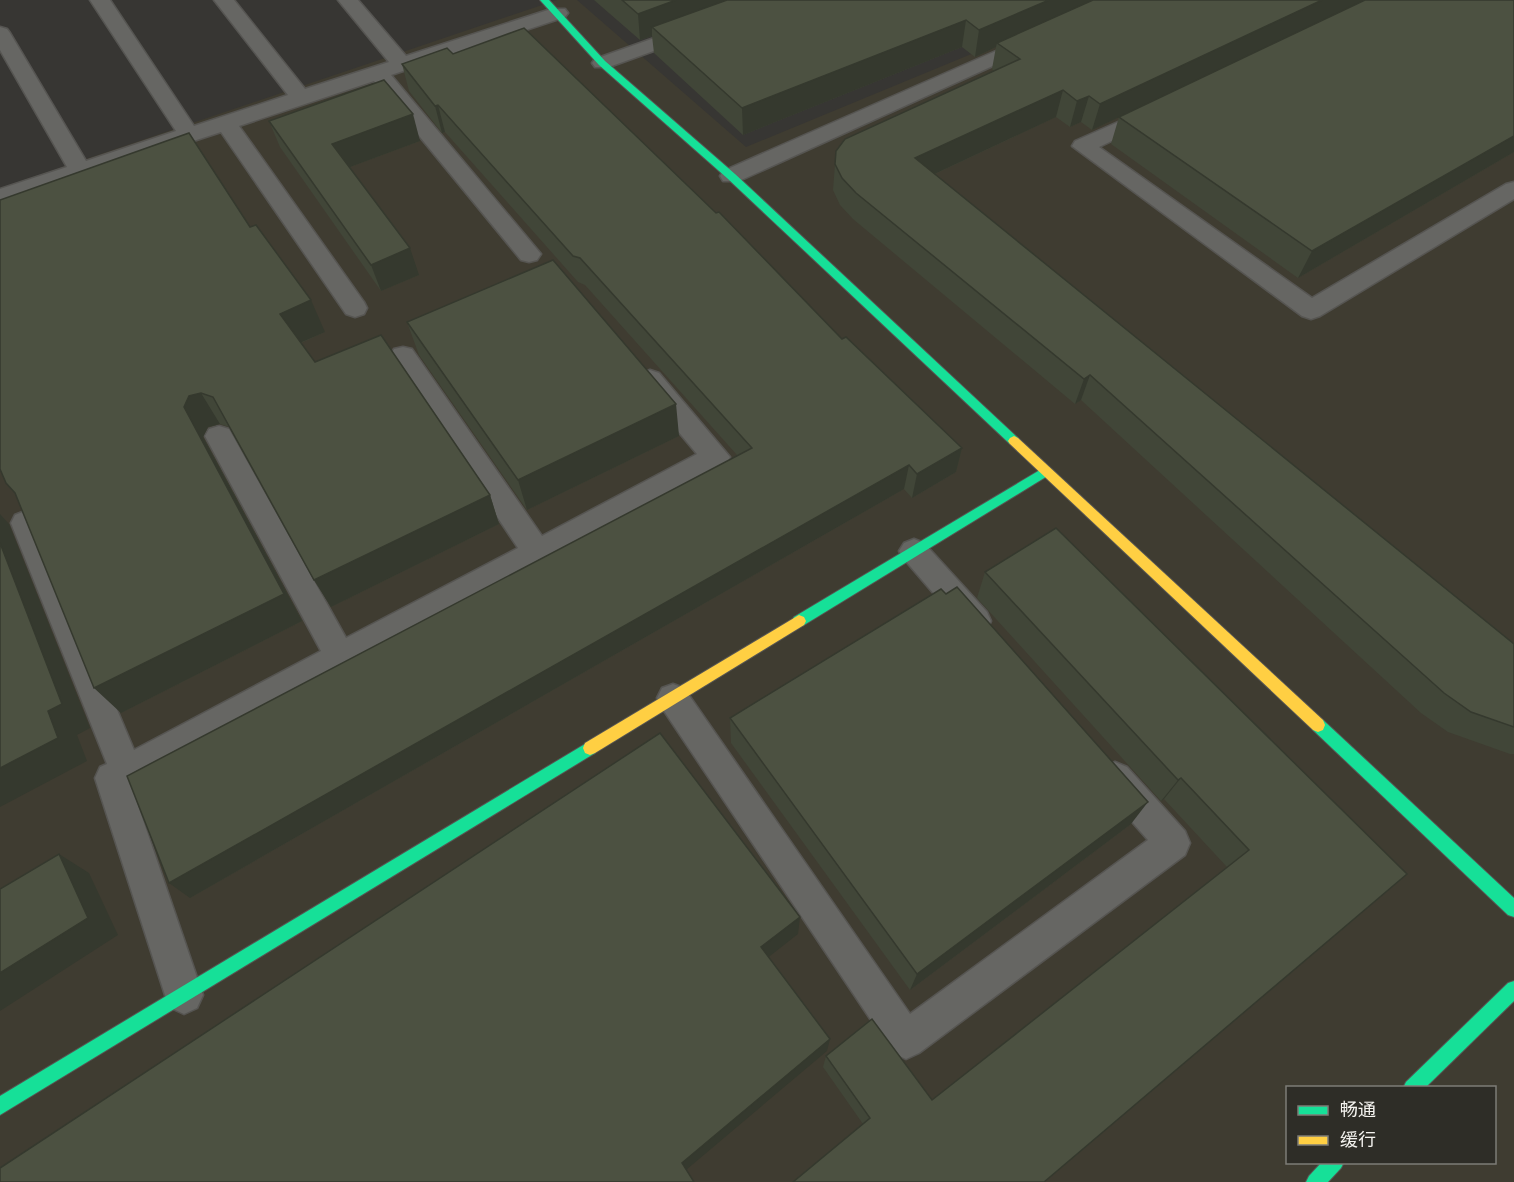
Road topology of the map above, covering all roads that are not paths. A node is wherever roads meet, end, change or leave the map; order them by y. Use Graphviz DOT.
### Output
graph roads {
  1 [pos="100,0"];
  2 [pos="224,0"];
  3 [pos="348,0"];
  4 [pos="551,7"];
  5 [pos="711,23"];
  6 [pos="0,33"];
  7 [pos="1047,34"];
  8 [pos="402,63"];
  9 [pos="602,63"];
  10 [pos="377,71"];
  11 [pos="300,97"];
  12 [pos="1167,106"];
  13 [pos="225,122"];
  14 [pos="189,134"];
  15 [pos="80,170"];
  16 [pos="731,176"];
  17 [pos="1514,189"];
  18 [pos="0,197"];
  19 [pos="530,254"];
  20 [pos="355,308"];
  21 [pos="403,356"];
  22 [pos="634,361"];
  23 [pos="219,436"];
  24 [pos="1045,472"];
  25 [pos="25,524"];
  26 [pos="914,551"];
  27 [pos="537,552"];
  28 [pos="1000,649"];
  29 [pos="340,657"];
  30 [pos="673,698"];
  31 [pos="1095,755"];
  32 [pos="126,771"];
  33 [pos="1514,909"];
  34 [pos="1514,988"];
  35 [pos="184,995"];
  36 [pos="1414,1086"];
  37 [pos="0,1106"];
  38 [pos="1333,1164"];
  39 [pos="1315,1182"];
  1 -- 14 [label="street"];
  2 -- 11 [label="street"];
  3 -- 8 [label="street"];
  4 -- 8 [label="street"];
  4 -- 9 [label="street"];
  5 -- 9 [label="street"];
  6 -- 15 [label="street"];
  7 -- 16 [label="street"];
  8 -- 10 [label="street"];
  9 -- 16 [label="street"];
  10 -- 11 [label="street"];
  10 -- 19 [label="street"];
  11 -- 13 [label="street"];
  12 -- 17 [label="street"];
  13 -- 14 [label="street"];
  13 -- 20 [label="street"];
  14 -- 15 [label="street"];
  15 -- 18 [label="street"];
  16 -- 24 [label="street"];
  21 -- 27 [label="street"];
  22 -- 27 [label="street"];
  23 -- 29 [label="street"];
  24 -- 26 [label="street"];
  24 -- 33 [label="street"];
  25 -- 32 [label="street"];
  26 -- 28 [label="street"];
  26 -- 30 [label="street"];
  27 -- 29 [label="street"];
  29 -- 32 [label="street"];
  30 -- 31 [label="street"];
  30 -- 35 [label="street"];
  32 -- 35 [label="street"];
  34 -- 36 [label="street"];
  35 -- 37 [label="street"];
  38 -- 39 [label="street"];
}
